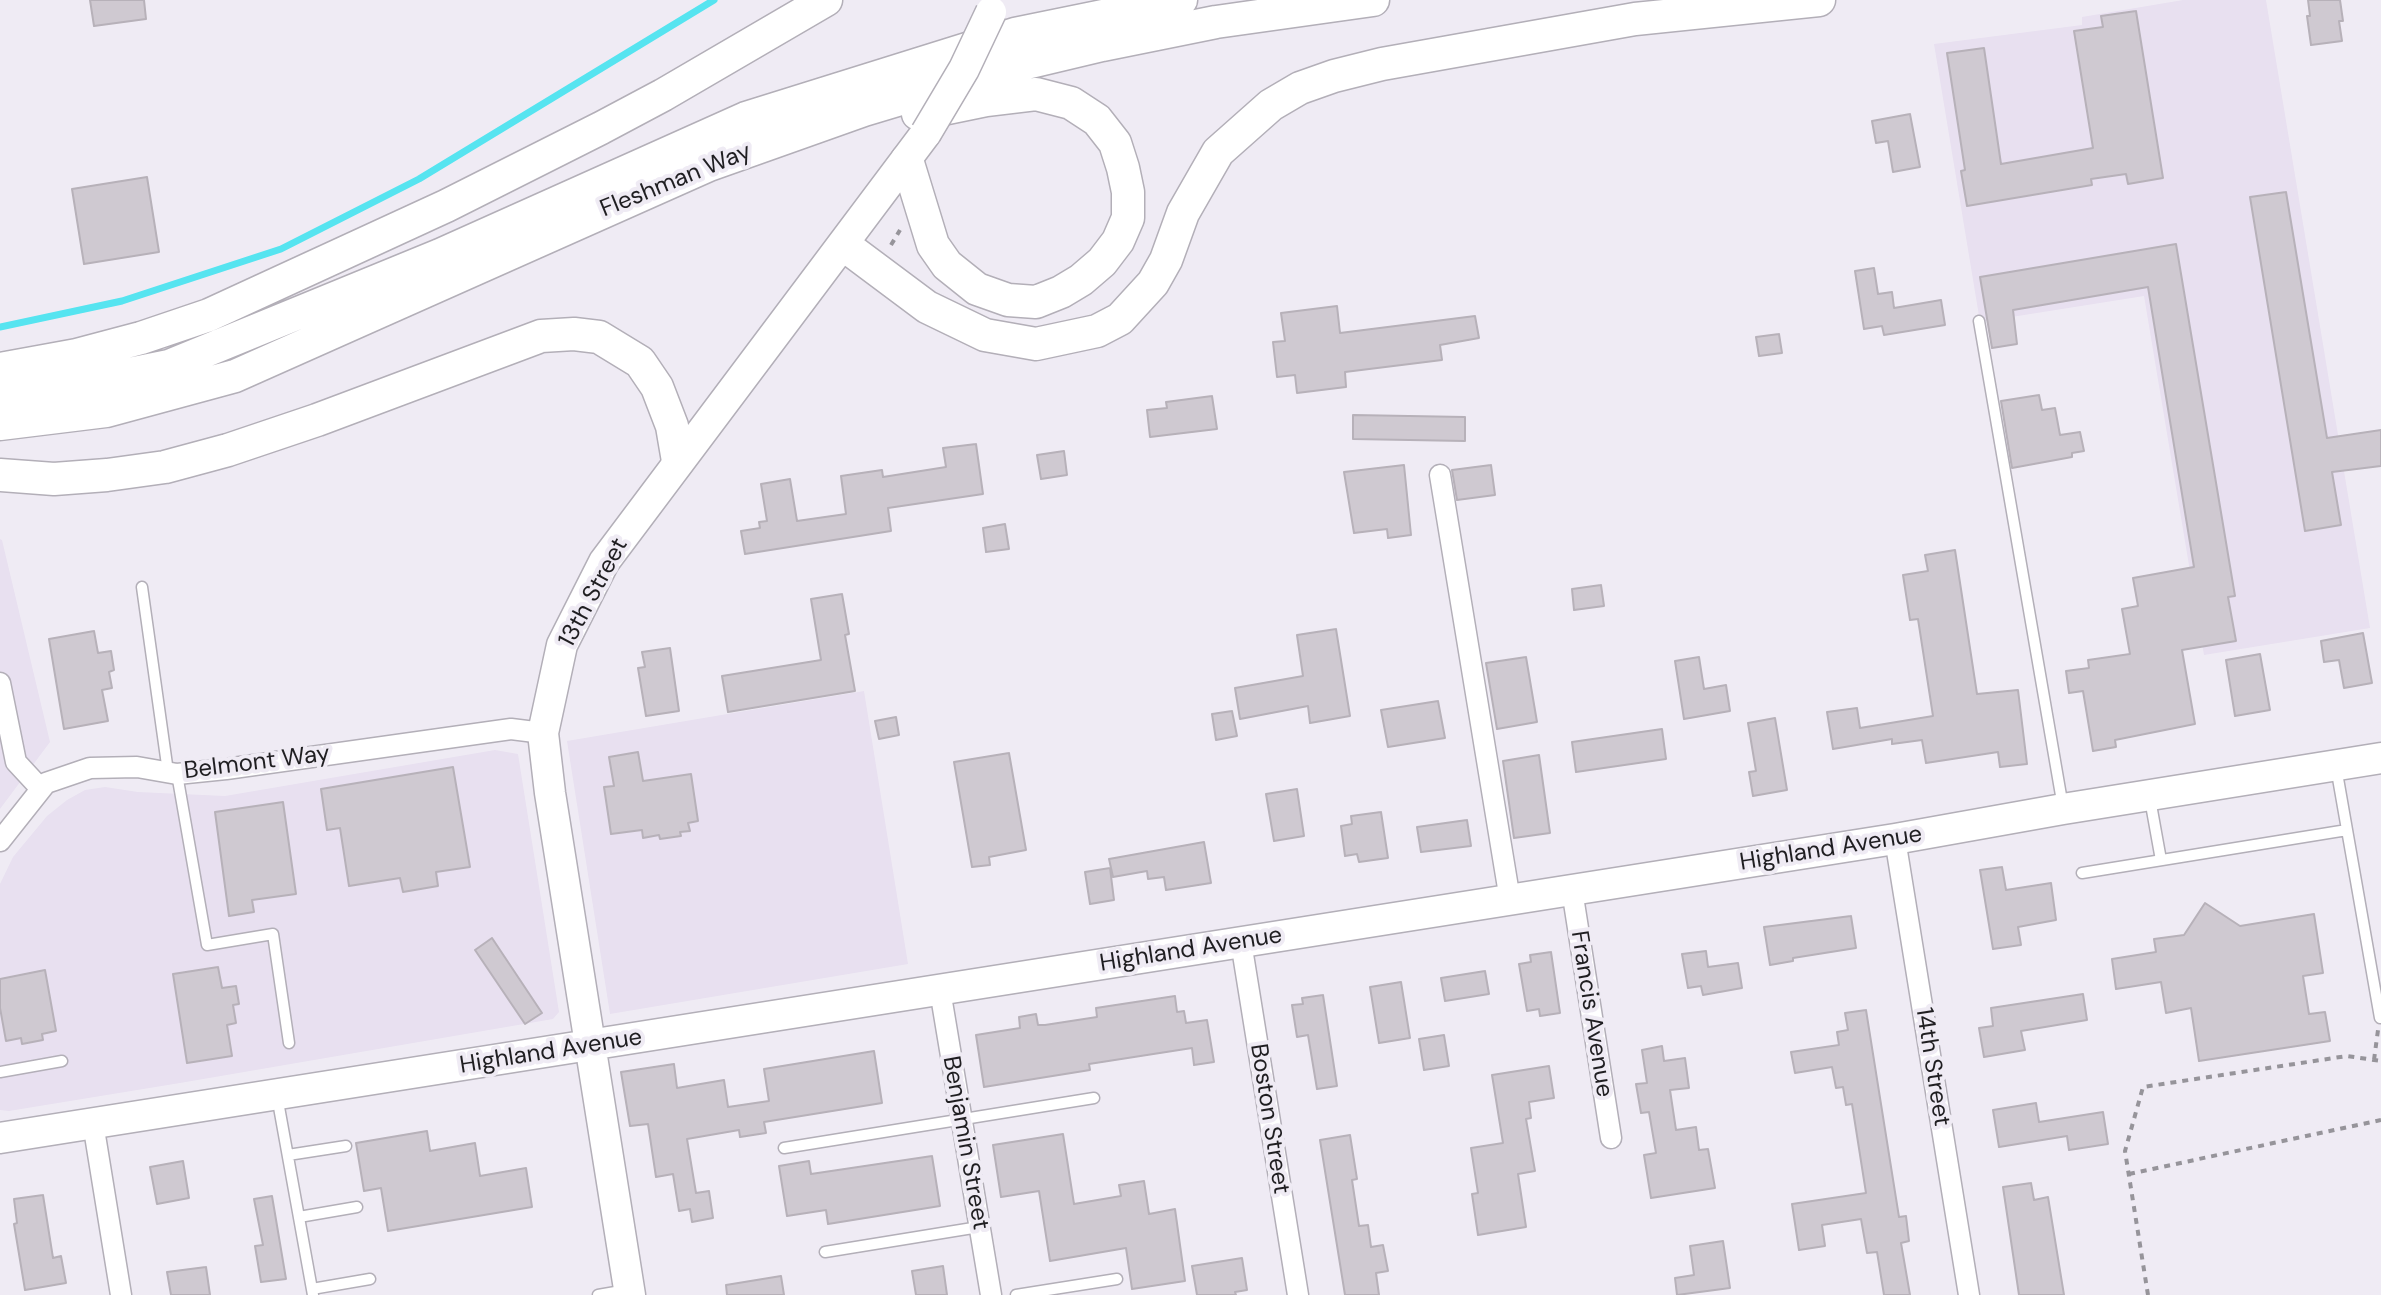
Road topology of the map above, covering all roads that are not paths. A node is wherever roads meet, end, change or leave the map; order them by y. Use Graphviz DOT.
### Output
graph roads {
  1 [pos="826,0"];
  2 [pos="1181,0"];
  3 [pos="1373,0"];
  4 [pos="1819,0"];
  5 [pos="989,4"];
  6 [pos="907,160"];
  7 [pos="709,165"];
  8 [pos="844,245"];
  9 [pos="1979,321"];
  10 [pos="0,369"];
  11 [pos="0,394"];
  12 [pos="0,424"];
  13 [pos="678,461"];
  14 [pos="0,475"];
  15 [pos="1440,475"];
  16 [pos="142,587"];
  17 [pos="0,683"];
  18 [pos="543,733"];
  19 [pos="6,742"];
  20 [pos="2381,758"];
  21 [pos="2336,765"];
  22 [pos="173,773"];
  23 [pos="41,789"];
  24 [pos="2150,795"];
  25 [pos="2063,809"];
  26 [pos="2347,830"];
  27 [pos="1895,839"];
  28 [pos="0,841"];
  29 [pos="2161,860"];
  30 [pos="2082,873"];
  31 [pos="1572,890"];
  32 [pos="1510,900"];
  33 [pos="1241,942"];
  34 [pos="940,990"];
  35 [pos="2380,1018"];
  36 [pos="289,1043"];
  37 [pos="591,1045"];
  38 [pos="62,1061"];
  39 [pos="0,1072"];
  40 [pos="277,1094"];
  41 [pos="1094,1098"];
  42 [pos="961,1119"];
  43 [pos="93,1123"];
  44 [pos="0,1138"];
  45 [pos="1611,1138"];
  46 [pos="346,1146"];
  47 [pos="784,1148"];
  48 [pos="288,1155"];
  49 [pos="357,1207"];
  50 [pos="299,1217"];
  51 [pos="979,1227"];
  52 [pos="825,1252"];
  53 [pos="370,1279"];
  54 [pos="1117,1279"];
  55 [pos="312,1292"];
  56 [pos="630,1292"];
  57 [pos="121,1295"];
  58 [pos="598,1295"];
  59 [pos="991,1295"];
  60 [pos="1016,1295"];
  61 [pos="1298,1295"];
  62 [pos="1969,1295"];
  1 -- 10 [label="main road"];
  2 -- 11 [label="main road, Fleshman Way"];
  3 -- 7 [label="main road, Fleshman Way"];
  4 -- 8 [label="main road"];
  5 -- 6 [label="main road, 13th Street, bridge"];
  6 -- 7 [label="main road"];
  6 -- 8 [label="main road, 13th Street"];
  7 -- 12 [label="main road, Fleshman Way"];
  8 -- 13 [label="main road, 13th Street"];
  9 -- 25 [label="lane"];
  13 -- 14 [label="main road"];
  13 -- 18 [label="main road, 13th Street"];
  15 -- 32 [label="street"];
  16 -- 22 [label="lane"];
  17 -- 19 [label="street"];
  18 -- 22 [label="street, Belmont Way"];
  18 -- 37 [label="main road, 13th Street"];
  19 -- 23 [label="street"];
  20 -- 21 [label="main road, Highland Avenue"];
  21 -- 24 [label="main road, Highland Avenue"];
  21 -- 26 [label="lane"];
  22 -- 23 [label="street, Belmont Way"];
  22 -- 36 [label="lane"];
  23 -- 28 [label="street, Belmont Way"];
  24 -- 25 [label="main road, Highland Avenue"];
  24 -- 29 [label="lane"];
  25 -- 27 [label="main road, Highland Avenue"];
  26 -- 29 [label="lane"];
  26 -- 35 [label="lane"];
  27 -- 31 [label="main road, Highland Avenue"];
  27 -- 62 [label="street, 14th Street"];
  29 -- 30 [label="lane"];
  31 -- 32 [label="main road, Highland Avenue"];
  31 -- 45 [label="street, Francis Avenue"];
  32 -- 33 [label="main road, Highland Avenue"];
  33 -- 34 [label="main road, Highland Avenue"];
  33 -- 61 [label="street, Boston Street"];
  34 -- 37 [label="main road, Highland Avenue"];
  34 -- 42 [label="street, Benjamin Street"];
  37 -- 40 [label="main road, Highland Avenue"];
  37 -- 56 [label="main road, 13th Street"];
  38 -- 39 [label="lane"];
  40 -- 43 [label="main road, Highland Avenue"];
  40 -- 48 [label="lane"];
  41 -- 42 [label="lane"];
  42 -- 47 [label="lane"];
  42 -- 51 [label="street, Benjamin Street"];
  43 -- 44 [label="main road, Highland Avenue"];
  43 -- 57 [label="street"];
  46 -- 48 [label="lane"];
  48 -- 50 [label="lane"];
  49 -- 50 [label="lane"];
  50 -- 55 [label="lane"];
  51 -- 52 [label="lane"];
  51 -- 59 [label="street, Benjamin Street"];
  53 -- 55 [label="lane"];
  54 -- 60 [label="lane"];
  56 -- 58 [label="lane"];
}
